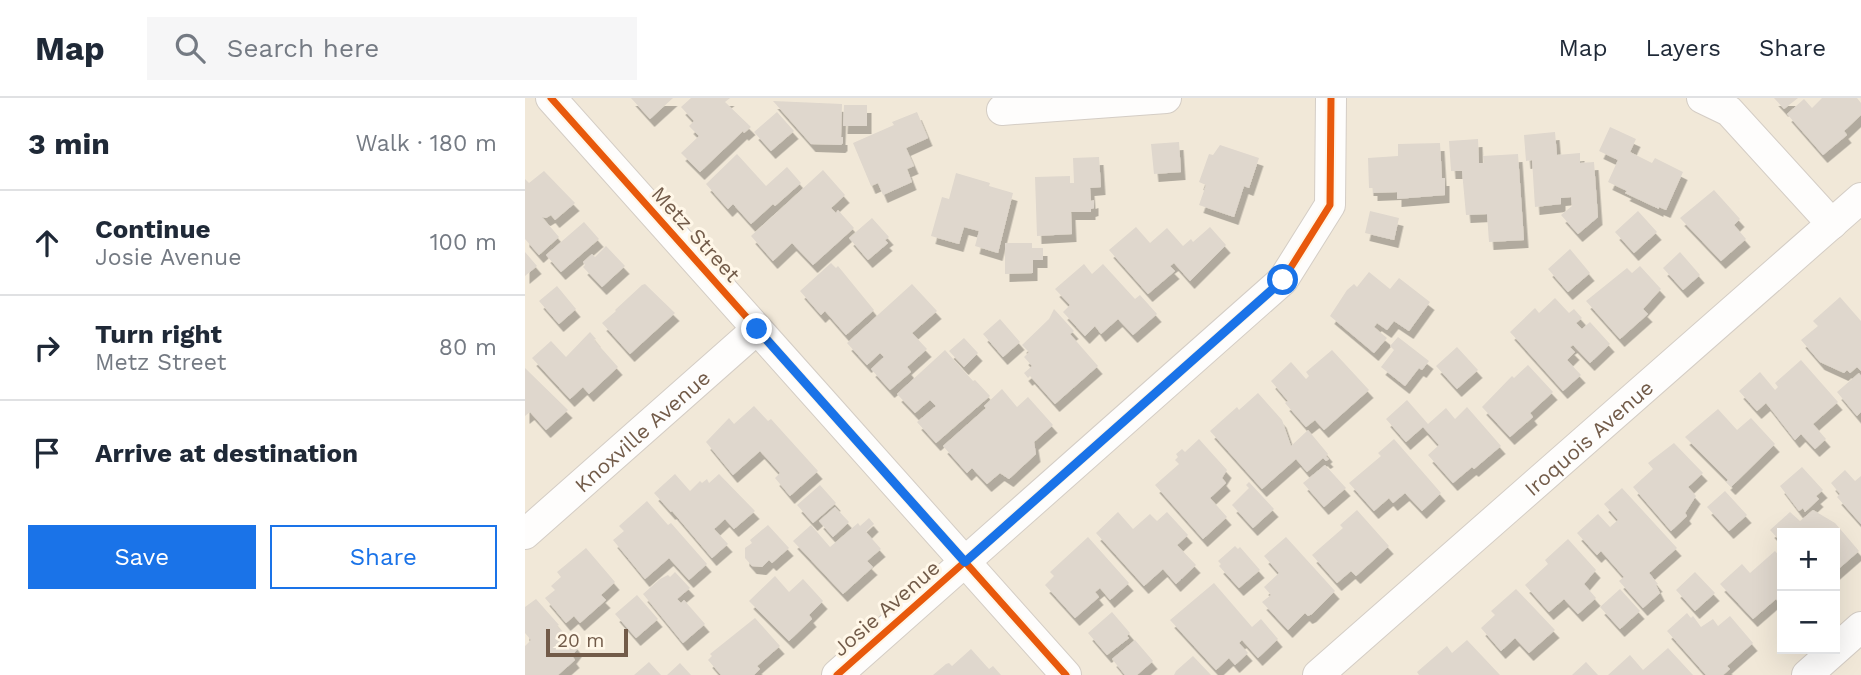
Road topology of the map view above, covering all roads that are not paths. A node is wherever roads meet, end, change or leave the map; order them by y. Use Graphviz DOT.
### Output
graph roads {
  1 [pos="551,98"];
  2 [pos="1166,98"];
  3 [pos="1331,98"];
  4 [pos="1702,98"];
  5 [pos="1002,110"];
  6 [pos="1861,198"];
  7 [pos="1832,224"];
  8 [pos="757,329"];
  9 [pos="525,534"];
  10 [pos="965,562"];
  11 [pos="1861,627"];
  12 [pos="837,675"];
  13 [pos="1066,675"];
  14 [pos="1318,675"];
  15 [pos="1807,675"];
  1 -- 8 [label="street, Metz Street"];
  2 -- 5 [label="street"];
  3 -- 10 [label="street, Josie Avenue"];
  4 -- 7 [label="street"];
  6 -- 7 [label="street, Iroquois Avenue"];
  7 -- 14 [label="street, Iroquois Avenue"];
  8 -- 9 [label="street, Knoxville Avenue"];
  8 -- 10 [label="street, Metz Street"];
  10 -- 12 [label="street, Josie Avenue"];
  10 -- 13 [label="street, Metz Street"];
  11 -- 15 [label="street"];
}
